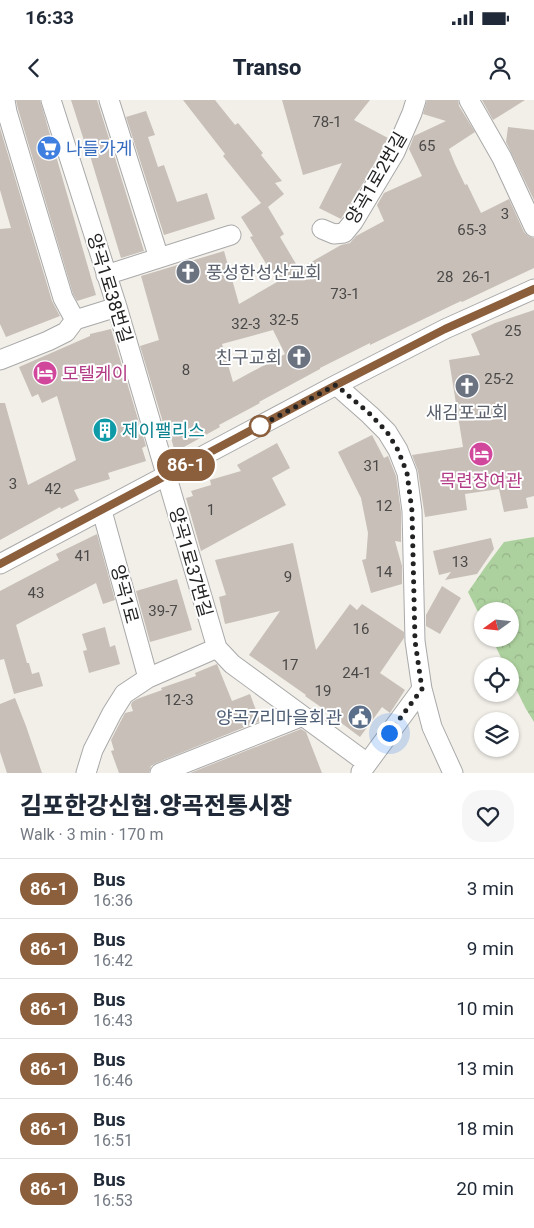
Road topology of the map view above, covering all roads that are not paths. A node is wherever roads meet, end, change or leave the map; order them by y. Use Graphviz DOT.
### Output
graph roads {
  1 [pos="51,100"];
  2 [pos="109,100"];
  3 [pos="416,100"];
  4 [pos="468,100"];
  5 [pos="3,101"];
  6 [pos="534,227"];
  7 [pos="322,229"];
  8 [pos="231,235"];
  9 [pos="159,258"];
  10 [pos="106,275"];
  11 [pos="534,289"];
  12 [pos="117,307"];
  13 [pos="75,320"];
  14 [pos="0,360"];
  15 [pos="336,385"];
  16 [pos="166,476"];
  17 [pos="102,511"];
  18 [pos="0,564"];
  19 [pos="217,648"];
  20 [pos="148,678"];
  21 [pos="422,689"];
  22 [pos="302,716"];
  23 [pos="364,768"];
  24 [pos="86,773"];
  25 [pos="160,773"];
  26 [pos="452,773"];
  1 -- 10 [label="street, 양곡1로38번길"];
  2 -- 9 [label="street"];
  3 -- 7 [label="street, 양곡1로2번길"];
  4 -- 6 [label="street"];
  5 -- 13 [label="street"];
  8 -- 9 [label="street"];
  9 -- 10 [label="street"];
  10 -- 12 [label="street, 양곡1로38번길"];
  11 -- 15 [label="street"];
  12 -- 13 [label="street"];
  12 -- 16 [label="street, 양곡1로38번길"];
  13 -- 14 [label="street"];
  15 -- 16 [label="street"];
  15 -- 21 [label="street"];
  16 -- 17 [label="street"];
  16 -- 19 [label="street, 양곡1로37번길"];
  17 -- 18 [label="street"];
  17 -- 20 [label="street, 양곡1로"];
  19 -- 20 [label="street"];
  19 -- 22 [label="street, 양곡1로37번길"];
  20 -- 24 [label="street"];
  21 -- 23 [label="street"];
  21 -- 26 [label="street"];
  22 -- 23 [label="street, 양곡1로37번길"];
  22 -- 25 [label="street"];
}
